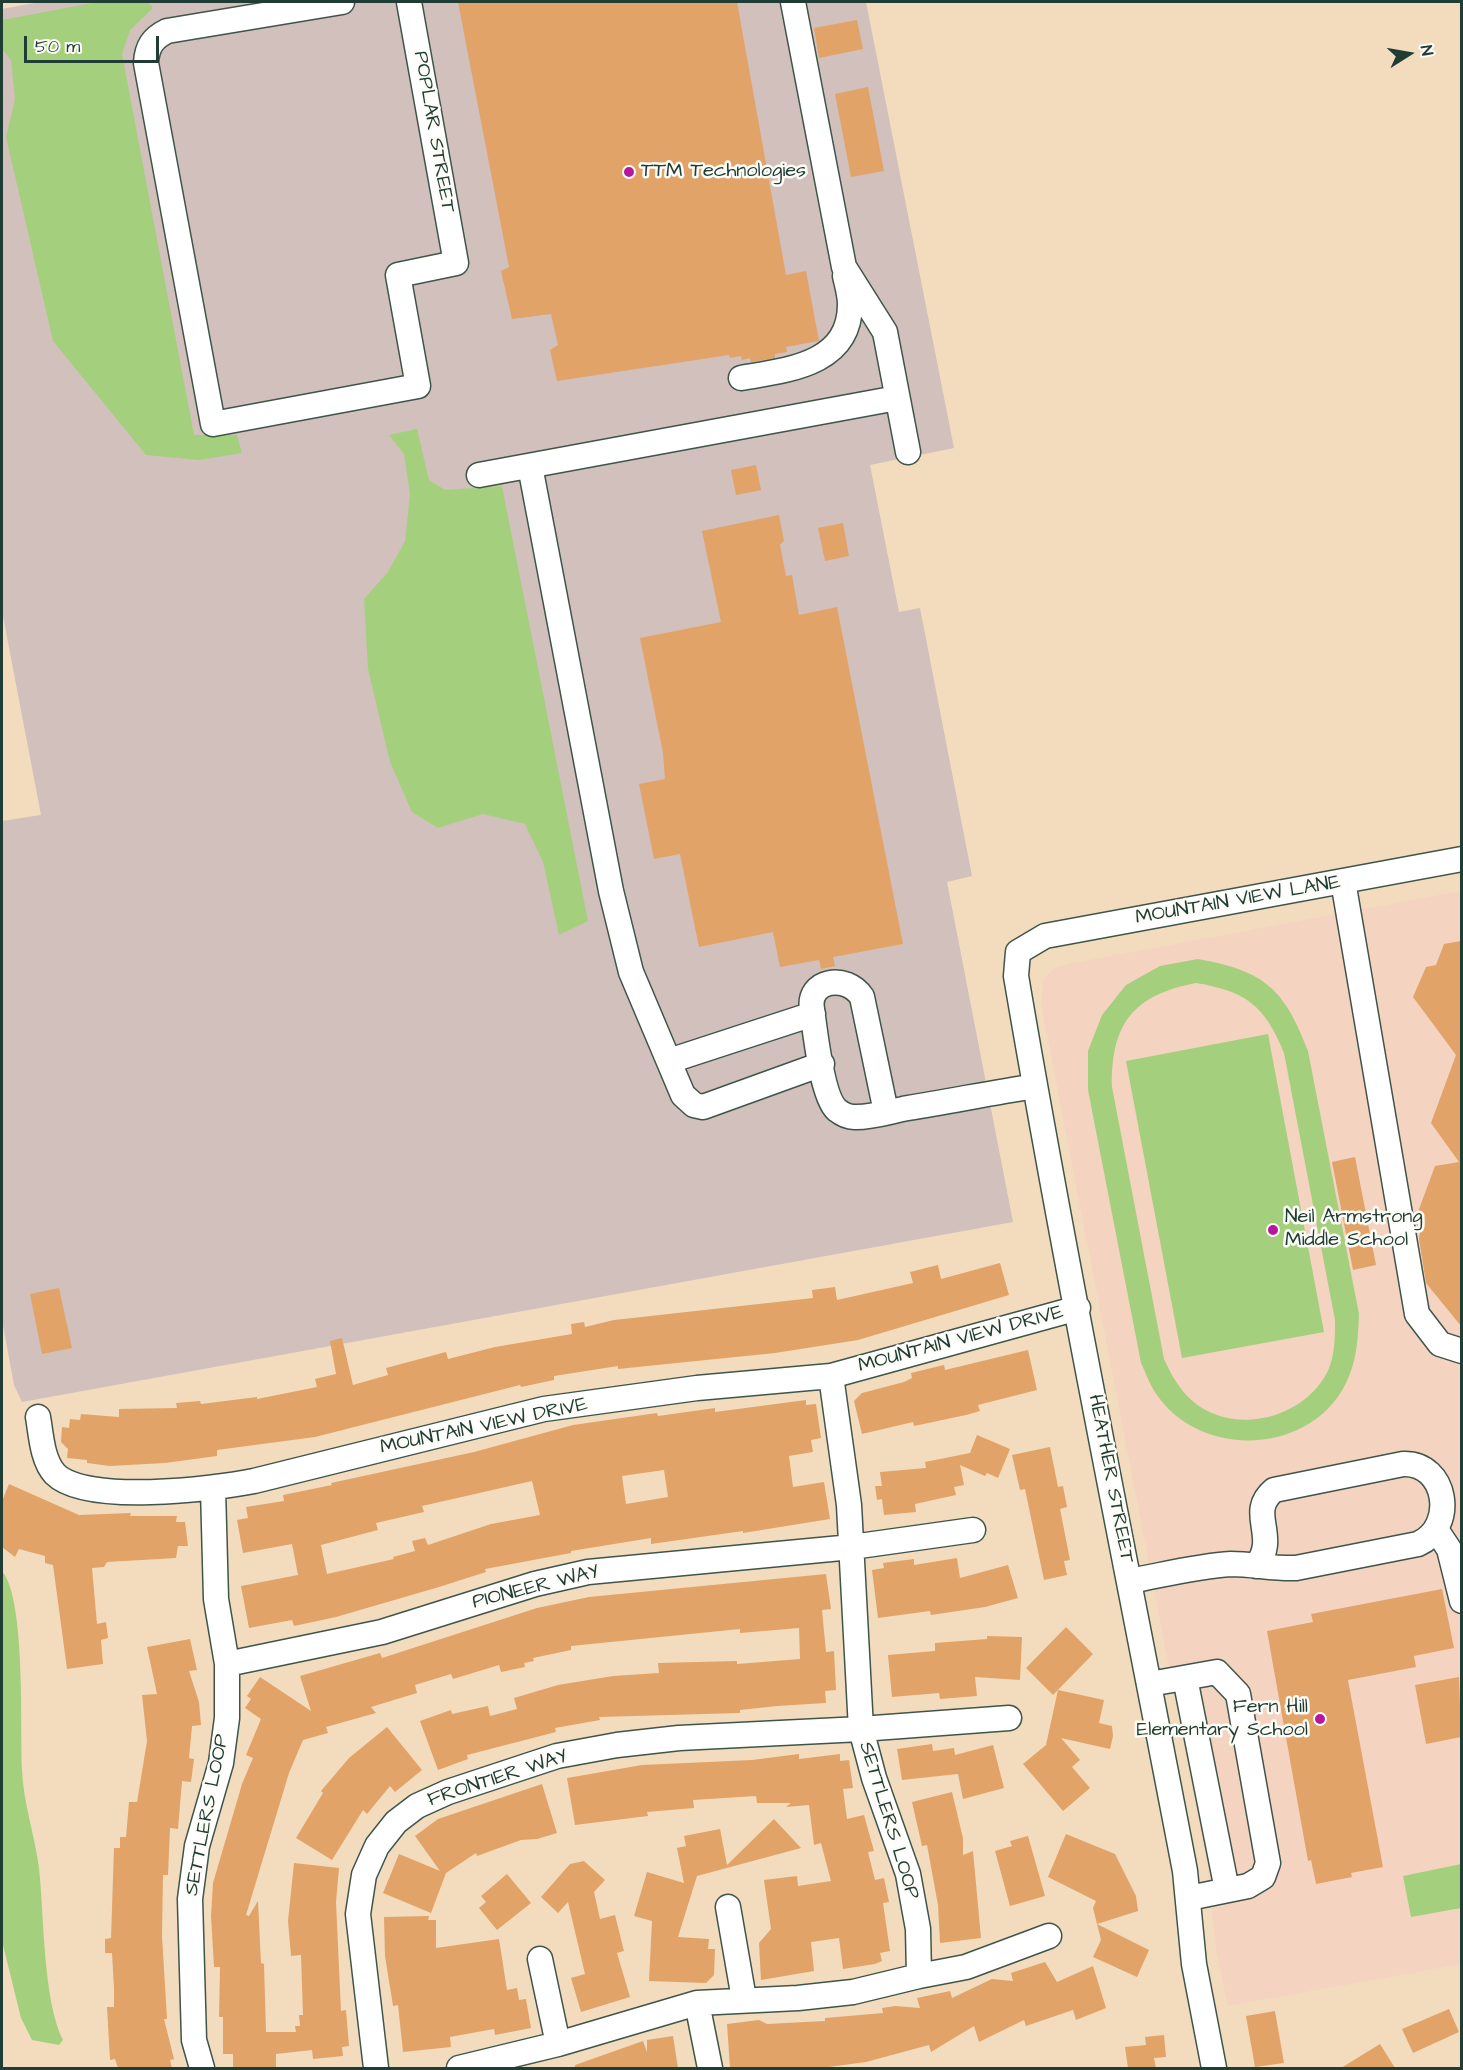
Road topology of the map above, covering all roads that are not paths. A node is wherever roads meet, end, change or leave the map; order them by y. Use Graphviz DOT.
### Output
graph roads {
  1 [pos="342,2"];
  2 [pos="410,2"];
  3 [pos="793,2"];
  4 [pos="306,4"];
  5 [pos="844,267"];
  6 [pos="741,378"];
  7 [pos="897,398"];
  8 [pos="908,452"];
  9 [pos="530,466"];
  10 [pos="479,475"];
  11 [pos="1460,862"];
  12 [pos="1343,881"];
  13 [pos="1018,952"];
  14 [pos="813,1014"];
  15 [pos="669,1060"];
  16 [pos="822,1064"];
  17 [pos="1035,1086"];
  18 [pos="886,1112"];
  19 [pos="1078,1308"];
  20 [pos="1461,1351"];
  21 [pos="831,1376"];
  22 [pos="38,1417"];
  23 [pos="213,1489"];
  24 [pos="973,1530"];
  25 [pos="1437,1531"];
  26 [pos="852,1547"];
  27 [pos="1256,1566"];
  28 [pos="1130,1581"];
  29 [pos="1461,1601"];
  30 [pos="227,1664"];
  31 [pos="1185,1678"];
  32 [pos="1150,1684"];
  33 [pos="1009,1718"];
  34 [pos="861,1729"];
  35 [pos="1227,1890"];
  36 [pos="1189,1898"];
  37 [pos="728,1907"];
  38 [pos="1049,1936"];
  39 [pos="540,1959"];
  40 [pos="919,1976"];
  41 [pos="744,1999"];
  42 [pos="697,2003"];
  43 [pos="558,2044"];
  44 [pos="202,2068"];
  45 [pos="376,2068"];
  46 [pos="459,2068"];
  47 [pos="710,2068"];
  48 [pos="1214,2068"];
  1 -- 4 [label="street"];
  2 -- 4 [label="street, POPLAR STREET"];
  3 -- 5 [label="street"];
  5 -- 6 [label="street"];
  5 -- 7 [label="street"];
  7 -- 8 [label="street"];
  7 -- 9 [label="street"];
  9 -- 10 [label="street"];
  9 -- 15 [label="street"];
  11 -- 12 [label="street, MOUNTAIN VIEW LANE"];
  12 -- 13 [label="street, MOUNTAIN VIEW LANE"];
  12 -- 20 [label="street"];
  13 -- 17 [label="street, HEATHER STREET"];
  14 -- 15 [label="street"];
  14 -- 16 [label="street"];
  14 -- 18 [label="street"];
  15 -- 16 [label="street"];
  16 -- 18 [label="street"];
  17 -- 18 [label="street"];
  17 -- 19 [label="street, HEATHER STREET"];
  19 -- 21 [label="street, MOUNTAIN VIEW DRIVE"];
  19 -- 28 [label="street, HEATHER STREET"];
  21 -- 23 [label="street, MOUNTAIN VIEW DRIVE"];
  21 -- 26 [label="street, SETTLERS LOOP"];
  22 -- 23 [label="street, MOUNTAIN VIEW DRIVE"];
  23 -- 30 [label="street, SETTLERS LOOP"];
  24 -- 26 [label="street, PIONEER WAY"];
  25 -- 27 [label="street"];
  25 -- 27 [label="street"];
  25 -- 29 [label="street"];
  26 -- 30 [label="street, PIONEER WAY"];
  26 -- 34 [label="street, SETTLERS LOOP"];
  27 -- 28 [label="street"];
  28 -- 32 [label="street, HEATHER STREET"];
  30 -- 44 [label="street, SETTLERS LOOP"];
  31 -- 32 [label="street"];
  31 -- 35 [label="street"];
  31 -- 35 [label="street"];
  32 -- 36 [label="street, HEATHER STREET"];
  33 -- 34 [label="street, FRONTIER WAY"];
  34 -- 40 [label="street, SETTLERS LOOP"];
  34 -- 45 [label="street, FRONTIER WAY"];
  35 -- 36 [label="street"];
  36 -- 48 [label="street, HEATHER STREET"];
  37 -- 41 [label="street"];
  38 -- 40 [label="street"];
  39 -- 43 [label="street"];
  40 -- 41 [label="street"];
  41 -- 42 [label="street"];
  42 -- 43 [label="street"];
  42 -- 47 [label="street"];
  43 -- 46 [label="street"];
}
